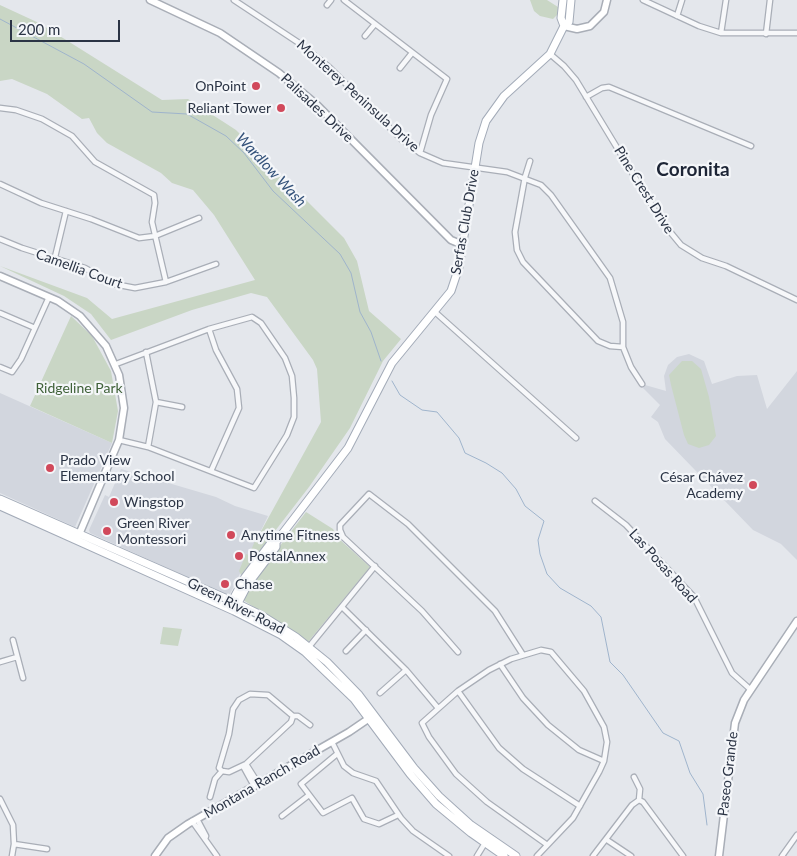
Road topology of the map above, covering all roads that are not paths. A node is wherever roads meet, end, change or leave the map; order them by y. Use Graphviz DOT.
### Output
graph roads {
  1 [pos="150,0"];
  2 [pos="234,0"];
  3 [pos="331,0"];
  4 [pos="344,0"];
  5 [pos="563,0"];
  6 [pos="571,0"];
  7 [pos="607,0"];
  8 [pos="644,0"];
  9 [pos="682,0"];
  10 [pos="726,0"];
  11 [pos="770,0"];
  12 [pos="327,5"];
  13 [pos="677,16"];
  14 [pos="375,24"];
  15 [pos="564,26"];
  16 [pos="722,33"];
  17 [pos="797,33"];
  18 [pos="766,34"];
  19 [pos="365,36"];
  20 [pos="412,53"];
  21 [pos="550,54"];
  22 [pos="400,68"];
  23 [pos="586,97"];
  24 [pos="0,108"];
  25 [pos="751,146"];
  26 [pos="420,153"];
  27 [pos="530,161"];
  28 [pos="475,166"];
  29 [pos="525,177"];
  30 [pos="0,184"];
  31 [pos="66,212"];
  32 [pos="199,218"];
  33 [pos="155,236"];
  34 [pos="0,239"];
  35 [pos="463,245"];
  36 [pos="55,257"];
  37 [pos="216,264"];
  38 [pos="0,276"];
  39 [pos="166,282"];
  40 [pos="48,297"];
  41 [pos="797,300"];
  42 [pos="435,312"];
  43 [pos="0,313"];
  44 [pos="35,328"];
  45 [pos="209,329"];
  46 [pos="623,347"];
  47 [pos="146,352"];
  48 [pos="116,364"];
  49 [pos="0,367"];
  50 [pos="642,384"];
  51 [pos="156,402"];
  52 [pos="182,407"];
  53 [pos="576,438"];
  54 [pos="119,440"];
  55 [pos="148,448"];
  56 [pos="211,470"];
  57 [pos="0,499"];
  58 [pos="594,501"];
  59 [pos="0,506"];
  60 [pos="23,509"];
  61 [pos="15,513"];
  62 [pos="78,537"];
  63 [pos="375,566"];
  64 [pos="233,606"];
  65 [pos="342,607"];
  66 [pos="796,625"];
  67 [pos="366,630"];
  68 [pos="12,640"];
  69 [pos="307,649"];
  70 [pos="346,651"];
  71 [pos="458,652"];
  72 [pos="523,654"];
  73 [pos="17,657"];
  74 [pos="0,662"];
  75 [pos="500,664"];
  76 [pos="406,670"];
  77 [pos="23,678"];
  78 [pos="751,690"];
  79 [pos="458,691"];
  80 [pos="380,693"];
  81 [pos="438,708"];
  82 [pos="294,716"];
  83 [pos="372,716"];
  84 [pos="310,726"];
  85 [pos="332,742"];
  86 [pos="337,754"];
  87 [pos="604,761"];
  88 [pos="245,765"];
  89 [pos="222,771"];
  90 [pos="634,777"];
  91 [pos="256,784"];
  92 [pos="309,795"];
  93 [pos="210,797"];
  94 [pos="0,799"];
  95 [pos="639,800"];
  96 [pos="580,806"];
  97 [pos="398,815"];
  98 [pos="282,816"];
  99 [pos="194,820"];
  100 [pos="797,835"];
  101 [pos="607,840"];
  102 [pos="14,844"];
  103 [pos="485,844"];
  104 [pos="546,844"];
  105 [pos="47,849"];
  106 [pos="213,855"];
  107 [pos="12,856"];
  108 [pos="155,856"];
  109 [pos="449,856"];
  110 [pos="477,856"];
  111 [pos="504,856"];
  112 [pos="516,856"];
  113 [pos="537,856"];
  114 [pos="592,856"];
  115 [pos="631,856"];
  116 [pos="683,856"];
  117 [pos="719,856"];
  118 [pos="782,856"];
  1 -- 35 [label="street, Palisades Drive"];
  2 -- 26 [label="street, Monterey Peninsula Drive"];
  3 -- 12 [label="street"];
  4 -- 14 [label="street"];
  5 -- 15 [label="main road, Serfas Club Drive"];
  6 -- 15 [label="main road, Serfas Club Drive"];
  7 -- 15 [label="street"];
  8 -- 13 [label="street"];
  9 -- 13 [label="street"];
  10 -- 16 [label="street"];
  11 -- 18 [label="street"];
  13 -- 16 [label="street"];
  14 -- 19 [label="street"];
  14 -- 20 [label="street"];
  15 -- 21 [label="main road, Serfas Club Drive"];
  16 -- 18 [label="street"];
  17 -- 18 [label="street"];
  20 -- 22 [label="street"];
  20 -- 26 [label="street"];
  21 -- 23 [label="street, Pine Crest Drive"];
  21 -- 28 [label="main road, Serfas Club Drive"];
  23 -- 25 [label="street"];
  23 -- 41 [label="street, Pine Crest Drive"];
  24 -- 33 [label="street"];
  26 -- 28 [label="street, Monterey Peninsula Drive"];
  27 -- 29 [label="street"];
  28 -- 29 [label="street, Monterey Peninsula Drive"];
  28 -- 35 [label="main road, Serfas Club Drive"];
  29 -- 46 [label="street, Monterey Peninsula Drive"];
  29 -- 46 [label="street"];
  30 -- 31 [label="street"];
  31 -- 33 [label="street"];
  31 -- 36 [label="street"];
  32 -- 33 [label="street"];
  33 -- 39 [label="street"];
  34 -- 36 [label="street, Camellia Court"];
  35 -- 42 [label="main road, Serfas Club Drive"];
  36 -- 39 [label="street, Camellia Court"];
  37 -- 39 [label="street, Camellia Court"];
  38 -- 40 [label="street"];
  40 -- 44 [label="street"];
  40 -- 48 [label="street"];
  42 -- 53 [label="street"];
  42 -- 64 [label="main road, Serfas Club Drive"];
  43 -- 44 [label="street"];
  44 -- 49 [label="street"];
  45 -- 47 [label="street"];
  45 -- 56 [label="street"];
  45 -- 56 [label="street"];
  46 -- 50 [label="street"];
  47 -- 48 [label="street"];
  47 -- 51 [label="street"];
  48 -- 54 [label="street"];
  51 -- 52 [label="street"];
  51 -- 55 [label="street"];
  54 -- 55 [label="street"];
  54 -- 62 [label="street"];
  55 -- 56 [label="street"];
  57 -- 60 [label="main road, Green River Road"];
  58 -- 78 [label="street, Las Posas Road"];
  59 -- 61 [label="main road, Green River Road"];
  60 -- 61 [label="main road"];
  60 -- 62 [label="main road, Green River Road"];
  61 -- 62 [label="main road, Green River Road"];
  62 -- 64 [label="main road, Green River Road"];
  63 -- 65 [label="street"];
  63 -- 71 [label="street"];
  63 -- 72 [label="street"];
  64 -- 69 [label="main road, Green River Road"];
  65 -- 67 [label="street"];
  65 -- 69 [label="street"];
  66 -- 78 [label="street, Paseo Grande"];
  67 -- 70 [label="street"];
  67 -- 76 [label="street"];
  68 -- 73 [label="street"];
  69 -- 83 [label="main road, Green River Road"];
  72 -- 75 [label="street"];
  72 -- 87 [label="street"];
  73 -- 74 [label="street"];
  73 -- 77 [label="street"];
  75 -- 79 [label="street"];
  75 -- 87 [label="street"];
  76 -- 80 [label="street"];
  76 -- 81 [label="street"];
  78 -- 117 [label="street, Paseo Grande"];
  79 -- 81 [label="street"];
  79 -- 96 [label="street"];
  81 -- 104 [label="street"];
  82 -- 84 [label="street"];
  82 -- 88 [label="street"];
  82 -- 89 [label="street"];
  83 -- 85 [label="street, Montana Ranch Road"];
  83 -- 103 [label="main road, Green River Road"];
  83 -- 112 [label="main road, Green River Road"];
  85 -- 86 [label="street"];
  85 -- 91 [label="street, Montana Ranch Road"];
  86 -- 92 [label="street"];
  86 -- 97 [label="street"];
  87 -- 96 [label="street"];
  88 -- 89 [label="street"];
  88 -- 91 [label="street"];
  89 -- 93 [label="street"];
  90 -- 95 [label="street"];
  91 -- 99 [label="street, Montana Ranch Road"];
  92 -- 97 [label="street"];
  92 -- 98 [label="street"];
  94 -- 102 [label="street"];
  95 -- 101 [label="street"];
  95 -- 116 [label="street"];
  96 -- 104 [label="street"];
  97 -- 109 [label="street"];
  99 -- 106 [label="street"];
  99 -- 108 [label="street, Montana Ranch Road"];
  100 -- 118 [label="street"];
  101 -- 114 [label="street"];
  101 -- 115 [label="street"];
  102 -- 105 [label="street"];
  102 -- 107 [label="street"];
  103 -- 110 [label="street"];
  103 -- 111 [label="main road, Green River Road"];
  104 -- 113 [label="street"];
}
